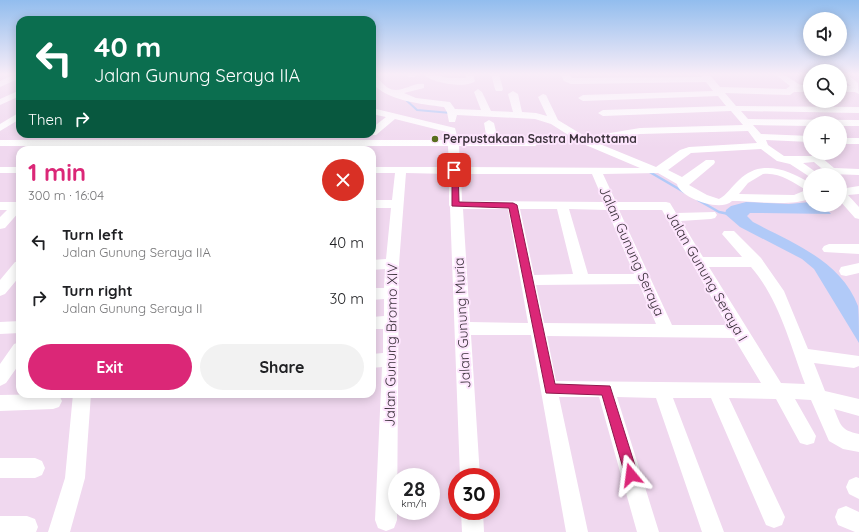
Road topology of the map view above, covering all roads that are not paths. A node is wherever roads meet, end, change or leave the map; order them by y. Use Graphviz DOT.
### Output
graph roads {
  1 [pos="543,98"];
  2 [pos="407,99"];
  3 [pos="444,99"];
  4 [pos="481,99"];
  5 [pos="515,99"];
  6 [pos="724,99"];
  7 [pos="847,101"];
  8 [pos="859,101"];
  9 [pos="803,105"];
  10 [pos="840,108"];
  11 [pos="732,109"];
  12 [pos="859,110"];
  13 [pos="450,111"];
  14 [pos="376,112"];
  15 [pos="603,113"];
  16 [pos="518,114"];
  17 [pos="393,116"];
  18 [pos="16,118"];
  19 [pos="488,118"];
  20 [pos="554,122"];
  21 [pos="859,123"];
  22 [pos="747,125"];
  23 [pos="1,127"];
  24 [pos="16,127"];
  25 [pos="376,129"];
  26 [pos="451,130"];
  27 [pos="129,138"];
  28 [pos="172,138"];
  29 [pos="203,138"];
  30 [pos="276,138"];
  31 [pos="335,138"];
  32 [pos="367,138"];
  33 [pos="803,139"];
  34 [pos="585,141"];
  35 [pos="760,141"];
  36 [pos="847,141"];
  37 [pos="859,141"];
  38 [pos="234,142"];
  39 [pos="493,142"];
  40 [pos="0,143"];
  41 [pos="168,143"];
  42 [pos="200,143"];
  43 [pos="453,143"];
  44 [pos="534,143"];
  45 [pos="91,146"];
  46 [pos="122,146"];
  47 [pos="133,146"];
  48 [pos="360,146"];
  49 [pos="790,160"];
  50 [pos="710,162"];
  51 [pos="803,168"];
  52 [pos="0,170"];
  53 [pos="16,170"];
  54 [pos="376,170"];
  55 [pos="401,170"];
  56 [pos="454,170"];
  57 [pos="596,171"];
  58 [pos="652,171"];
  59 [pos="859,172"];
  60 [pos="683,182"];
  61 [pos="803,184"];
  62 [pos="859,190"];
  63 [pos="847,194"];
  64 [pos="730,197"];
  65 [pos="803,197"];
  66 [pos="847,197"];
  67 [pos="847,201"];
  68 [pos="859,202"];
  69 [pos="376,204"];
  70 [pos="398,204"];
  71 [pos="455,205"];
  72 [pos="513,205"];
  73 [pos="0,206"];
  74 [pos="16,206"];
  75 [pos="562,206"];
  76 [pos="612,206"];
  77 [pos="16,209"];
  78 [pos="711,215"];
  79 [pos="859,215"];
  80 [pos="673,217"];
  81 [pos="0,225"];
  82 [pos="729,234"];
  83 [pos="829,249"];
  84 [pos="859,249"];
  85 [pos="699,262"];
  86 [pos="756,262"];
  87 [pos="392,264"];
  88 [pos="376,265"];
  89 [pos="16,271"];
  90 [pos="643,279"];
  91 [pos="528,280"];
  92 [pos="582,280"];
  93 [pos="0,290"];
  94 [pos="391,293"];
  95 [pos="376,294"];
  96 [pos="392,322"];
  97 [pos="376,323"];
  98 [pos="16,327"];
  99 [pos="0,328"];
  100 [pos="462,328"];
  101 [pos="538,329"];
  102 [pos="667,330"];
  103 [pos="739,332"];
  104 [pos="803,354"];
  105 [pos="16,356"];
  106 [pos="391,359"];
  107 [pos="376,360"];
  108 [pos="854,361"];
  109 [pos="0,378"];
  110 [pos="550,389"];
  111 [pos="606,390"];
  112 [pos="662,391"];
  113 [pos="717,391"];
  114 [pos="779,391"];
  115 [pos="818,395"];
  116 [pos="82,398"];
  117 [pos="0,402"];
  118 [pos="53,402"];
  119 [pos="859,408"];
  120 [pos="807,436"];
  121 [pos="859,443"];
  122 [pos="0,468"];
  123 [pos="35,468"];
  124 [pos="470,468"];
  125 [pos="774,517"];
  126 [pos="386,520"];
  127 [pos="472,520"];
  128 [pos="0,527"];
  129 [pos="27,527"];
  130 [pos="59,532"];
  131 [pos="473,532"];
  132 [pos="577,532"];
  133 [pos="648,532"];
  134 [pos="713,532"];
  1 -- 20 [label="street"];
  2 -- 13 [label="street"];
  3 -- 13 [label="street"];
  4 -- 19 [label="street"];
  5 -- 16 [label="street"];
  6 -- 11 [label="street"];
  7 -- 8 [label="street"];
  9 -- 11 [label="street"];
  10 -- 12 [label="street"];
  11 -- 15 [label="street"];
  11 -- 22 [label="street"];
  13 -- 19 [label="street"];
  13 -- 26 [label="street, Jalan Gunung Muria"];
  14 -- 17 [label="street"];
  16 -- 19 [label="street"];
  16 -- 20 [label="street"];
  17 -- 25 [label="street"];
  17 -- 26 [label="street"];
  18 -- 23 [label="street"];
  19 -- 39 [label="street"];
  20 -- 34 [label="street"];
  21 -- 22 [label="street"];
  22 -- 34 [label="street"];
  22 -- 35 [label="street"];
  23 -- 24 [label="street"];
  26 -- 43 [label="street, Jalan Gunung Muria"];
  27 -- 46 [label="street"];
  28 -- 41 [label="street"];
  29 -- 42 [label="street"];
  30 -- 31 [label="street"];
  30 -- 38 [label="street"];
  31 -- 48 [label="street"];
  32 -- 48 [label="street"];
  33 -- 35 [label="street"];
  34 -- 58 [label="street"];
  35 -- 49 [label="street"];
  35 -- 58 [label="street"];
  36 -- 37 [label="street"];
  38 -- 42 [label="street"];
  39 -- 43 [label="street"];
  39 -- 44 [label="street"];
  40 -- 45 [label="street"];
  41 -- 42 [label="street"];
  41 -- 47 [label="street"];
  43 -- 48 [label="street"];
  43 -- 56 [label="street, Jalan Gunung Muria"];
  49 -- 51 [label="street"];
  49 -- 59 [label="street"];
  50 -- 60 [label="street"];
  52 -- 53 [label="street"];
  54 -- 55 [label="street"];
  55 -- 56 [label="street"];
  55 -- 70 [label="street, Jalan Gunung Bromo XIV"];
  56 -- 57 [label="street"];
  56 -- 71 [label="street, Jalan Gunung Muria"];
  57 -- 58 [label="street"];
  57 -- 76 [label="street, Jalan Gunung Seraya"];
  58 -- 60 [label="street"];
  60 -- 64 [label="street"];
  61 -- 64 [label="street"];
  62 -- 63 [label="street"];
  64 -- 65 [label="street"];
  66 -- 68 [label="street"];
  67 -- 79 [label="street"];
  69 -- 70 [label="street"];
  70 -- 87 [label="street, Jalan Gunung Bromo XIV"];
  71 -- 72 [label="street"];
  71 -- 100 [label="street, Jalan Gunung Muria"];
  72 -- 75 [label="street"];
  72 -- 91 [label="street"];
  73 -- 74 [label="street"];
  75 -- 76 [label="street"];
  75 -- 92 [label="street"];
  76 -- 80 [label="street, Jalan Gunung Seraya I"];
  76 -- 90 [label="street, Jalan Gunung Seraya"];
  77 -- 81 [label="street"];
  78 -- 80 [label="street"];
  80 -- 85 [label="street, Jalan Gunung Seraya I"];
  82 -- 86 [label="street"];
  83 -- 84 [label="street"];
  85 -- 86 [label="street"];
  85 -- 103 [label="street, Jalan Gunung Seraya I"];
  86 -- 104 [label="street"];
  87 -- 88 [label="street"];
  87 -- 94 [label="street, Jalan Gunung Bromo XIV"];
  89 -- 93 [label="street"];
  90 -- 92 [label="street"];
  90 -- 102 [label="street, Jalan Gunung Seraya"];
  91 -- 92 [label="street"];
  91 -- 101 [label="street"];
  94 -- 95 [label="street"];
  94 -- 96 [label="street, Jalan Gunung Bromo XIV"];
  96 -- 97 [label="street"];
  96 -- 106 [label="street, Jalan Gunung Bromo XIV"];
  98 -- 99 [label="street"];
  100 -- 101 [label="street, Jalan Gunung Seraya"];
  100 -- 124 [label="street, Jalan Gunung Muria"];
  101 -- 102 [label="street, Jalan Gunung Seraya"];
  101 -- 110 [label="street"];
  102 -- 103 [label="street, Jalan Gunung Seraya"];
  103 -- 114 [label="street, Jalan Gunung Seraya I"];
  104 -- 108 [label="street"];
  104 -- 115 [label="street"];
  105 -- 109 [label="street"];
  106 -- 107 [label="street"];
  106 -- 126 [label="street, Jalan Gunung Bromo XIV"];
  110 -- 111 [label="street"];
  110 -- 132 [label="street"];
  111 -- 112 [label="street"];
  111 -- 133 [label="street"];
  112 -- 113 [label="street"];
  112 -- 134 [label="street"];
  113 -- 114 [label="street"];
  113 -- 125 [label="street"];
  114 -- 115 [label="street"];
  114 -- 120 [label="street, Jalan Gunung Seraya I"];
  115 -- 119 [label="street"];
  115 -- 121 [label="street"];
  116 -- 130 [label="street"];
  117 -- 118 [label="street"];
  122 -- 123 [label="street"];
  127 -- 131 [label="street"];
  128 -- 129 [label="street"];
}
